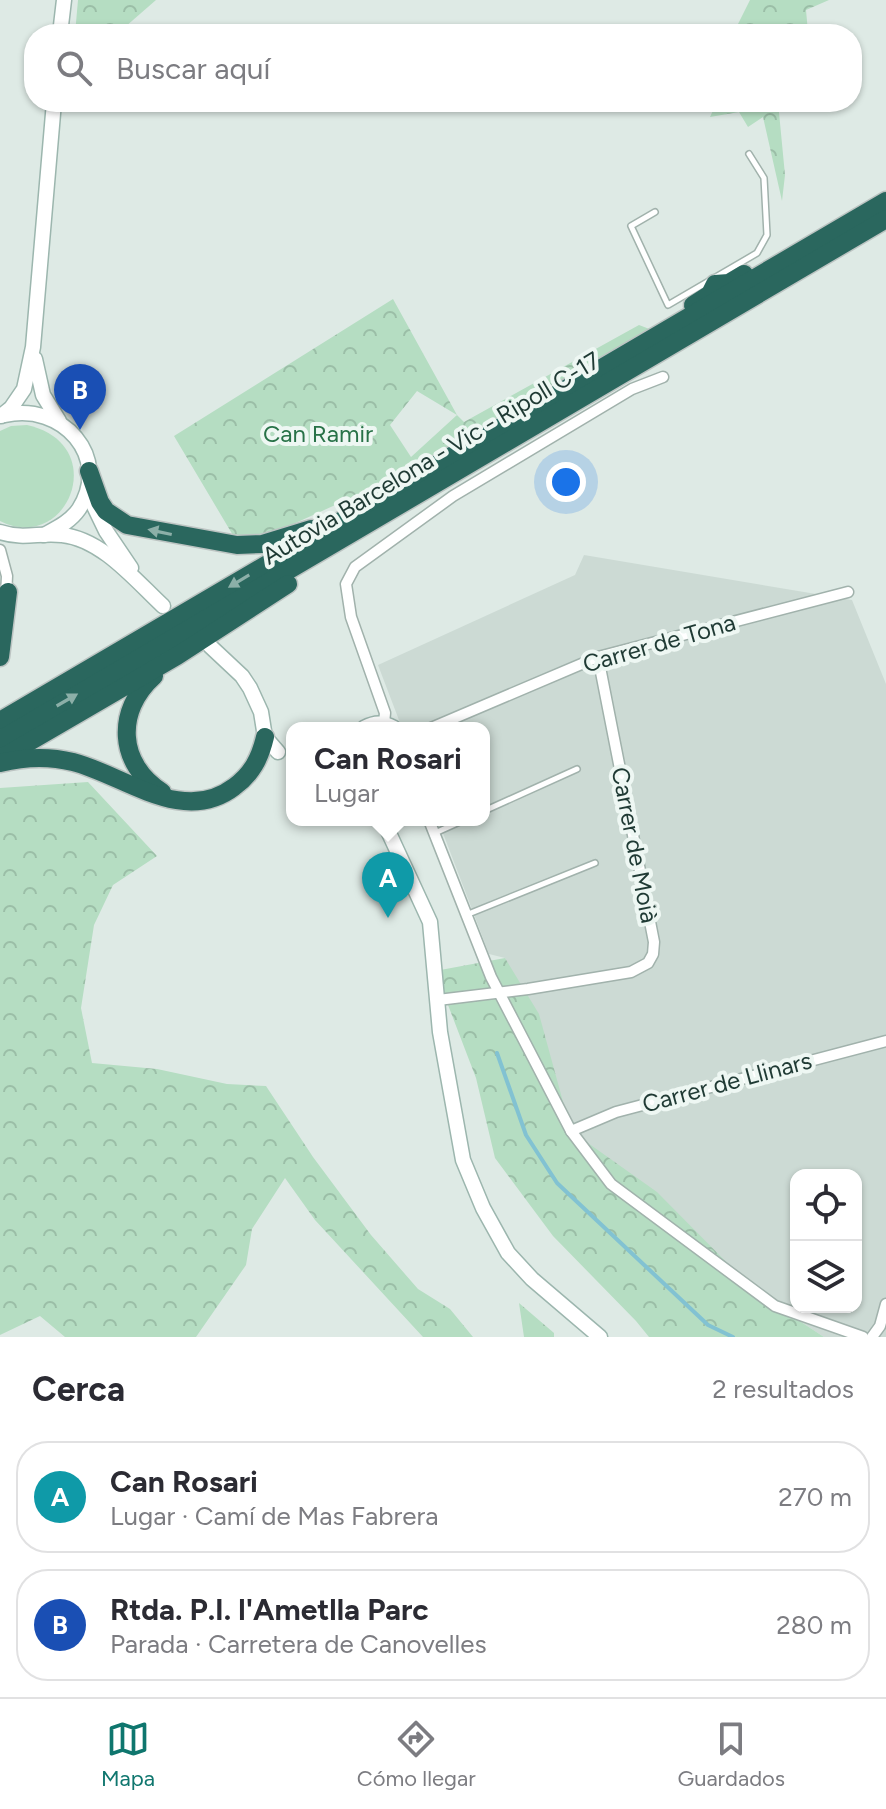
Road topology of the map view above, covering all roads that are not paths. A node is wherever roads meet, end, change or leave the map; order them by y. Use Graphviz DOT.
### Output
graph roads {
  1 [pos="64,0"];
  2 [pos="61,24"];
  3 [pos="53,112"];
  4 [pos="749,154"];
  5 [pos="886,201"];
  6 [pos="655,212"];
  7 [pos="886,219"];
  8 [pos="794,256"];
  9 [pos="714,281"];
  10 [pos="656,337"];
  11 [pos="33,347"];
  12 [pos="663,377"];
  13 [pos="1,416"];
  14 [pos="59,421"];
  15 [pos="88,478"];
  16 [pos="414,496"];
  17 [pos="369,504"];
  18 [pos="0,532"];
  19 [pos="44,535"];
  20 [pos="0,550"];
  21 [pos="848,592"];
  22 [pos="4,600"];
  23 [pos="210,646"];
  24 [pos="177,656"];
  25 [pos="0,657"];
  26 [pos="598,657"];
  27 [pos="0,721"];
  28 [pos="388,722"];
  29 [pos="445,722"];
  30 [pos="0,740"];
  31 [pos="274,750"];
  32 [pos="0,761"];
  33 [pos="577,769"];
  34 [pos="178,801"];
  35 [pos="490,808"];
  36 [pos="386,826"];
  37 [pos="431,826"];
  38 [pos="450,826"];
  39 [pos="434,833"];
  40 [pos="595,863"];
  41 [pos="466,915"];
  42 [pos="499,992"];
  43 [pos="438,1000"];
  44 [pos="884,1042"];
  45 [pos="886,1054"];
  46 [pos="571,1131"];
  47 [pos="886,1304"];
  48 [pos="600,1337"];
  49 [pos="863,1337"];
  50 [pos="872,1337"];
  1 -- 2 [label="street"];
  3 -- 11 [label="street"];
  4 -- 9 [label="lane"];
  5 -- 8 [label="highway, Autovia Barcelona - Vic - Ripoll C-17"];
  6 -- 9 [label="lane"];
  7 -- 16 [label="highway, Autovia Barcelona - Vic - Ripoll C-17"];
  8 -- 9 [label="highway"];
  8 -- 10 [label="highway, Autovia Barcelona - Vic - Ripoll C-17"];
  9 -- 10 [label="highway"];
  10 -- 17 [label="highway, Autovia Barcelona - Vic - Ripoll C-17"];
  11 -- 13 [label="street"];
  11 -- 14 [label="street"];
  12 -- 28 [label="street"];
  13 -- 14 [label="street"];
  14 -- 15 [label="street"];
  17 -- 15 [label="highway, one-way"];
  15 -- 19 [label="street"];
  15 -- 19 [label="street"];
  16 -- 24 [label="highway"];
  30 -- 16 [label="highway, Autovia Barcelona - Vic - Ripoll C-17, one-way"];
  17 -- 27 [label="highway, Autovia Barcelona - Vic - Ripoll C-17, one-way"];
  18 -- 19 [label="street"];
  20 -- 22 [label="street"];
  21 -- 26 [label="street, Carrer de Tona"];
  22 -- 25 [label="highway"];
  23 -- 31 [label="street"];
  24 -- 32 [label="highway"];
  24 -- 34 [label="highway"];
  26 -- 29 [label="street, Carrer de Tona"];
  26 -- 42 [label="street, Carrer de Moià"];
  31 -- 34 [label="highway"];
  32 -- 34 [label="highway"];
  33 -- 35 [label="lane"];
  36 -- 43 [label="street"];
  37 -- 39 [label="street"];
  38 -- 39 [label="lane"];
  39 -- 41 [label="street"];
  40 -- 41 [label="lane"];
  41 -- 42 [label="street"];
  42 -- 43 [label="street, Carrer de Moià"];
  42 -- 46 [label="street"];
  43 -- 48 [label="street"];
  44 -- 45 [label="street"];
  44 -- 46 [label="street, Carrer de Llinars"];
  46 -- 49 [label="street"];
  47 -- 50 [label="street"];
}
